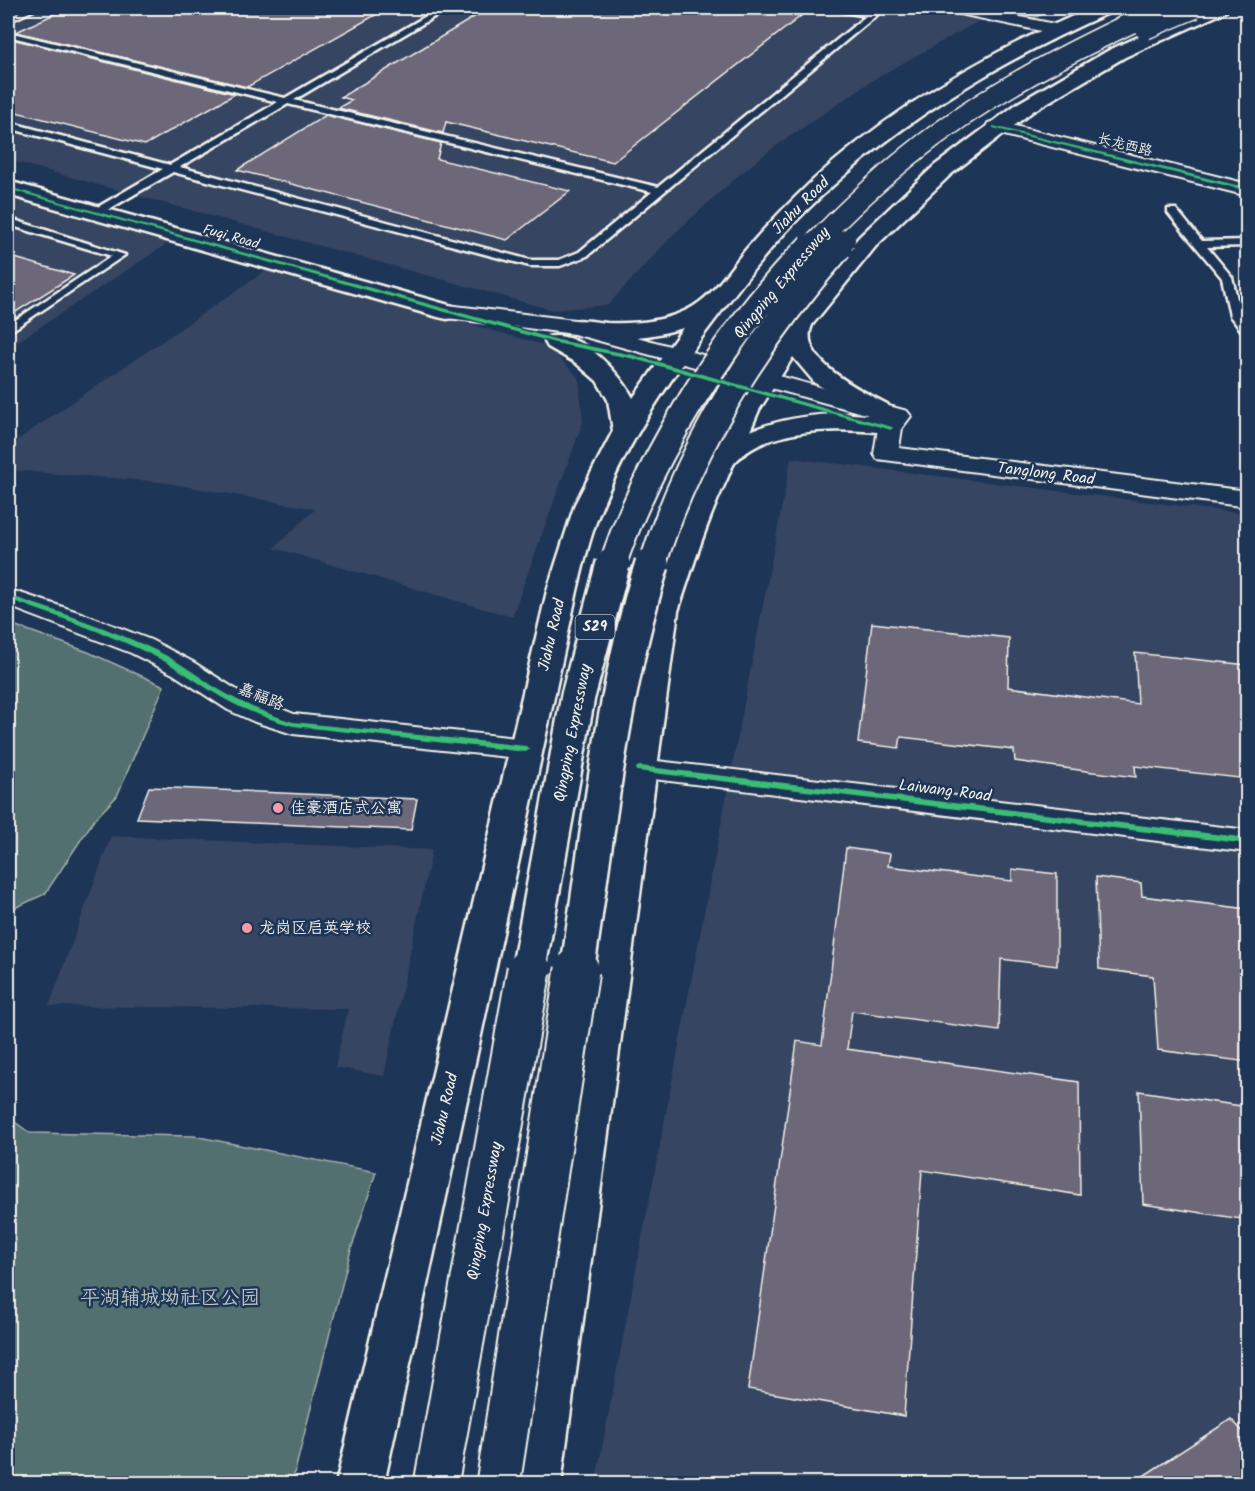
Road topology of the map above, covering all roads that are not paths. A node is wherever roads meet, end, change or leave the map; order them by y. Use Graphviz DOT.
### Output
graph roads {
  1 [pos="34,8"];
  2 [pos="445,8"];
  3 [pos="834,8"];
  4 [pos="955,8"];
  5 [pos="1104,8"];
  6 [pos="1162,8"];
  7 [pos="1195,8"];
  8 [pos="1219,8"];
  9 [pos="8,20"];
  10 [pos="1055,29"];
  11 [pos="8,34"];
  12 [pos="286,100"];
  13 [pos="8,125"];
  14 [pos="995,127"];
  15 [pos="171,168"];
  16 [pos="8,188"];
  17 [pos="1248,190"];
  18 [pos="660,191"];
  19 [pos="1172,211"];
  20 [pos="95,213"];
  21 [pos="14,223"];
  22 [pos="1248,243"];
  23 [pos="1199,244"];
  24 [pos="715,302"];
  25 [pos="447,312"];
  26 [pos="798,327"];
  27 [pos="8,330"];
  28 [pos="1248,332"];
  29 [pos="566,334"];
  30 [pos="672,360"];
  31 [pos="762,385"];
  32 [pos="886,419"];
  33 [pos="626,431"];
  34 [pos="722,458"];
  35 [pos="1248,499"];
  36 [pos="8,597"];
  37 [pos="526,748"];
  38 [pos="640,769"];
  39 [pos="1248,841"];
  40 [pos="360,1484"];
  41 [pos="436,1484"];
  42 [pos="498,1484"];
  43 [pos="537,1484"];
  1 -- 9 [label="lane"];
  2 -- 12 [label="lane"];
  3 -- 18 [label="lane"];
  4 -- 10 [label="street"];
  5 -- 10 [label="main road, Jiahu Road"];
  6 -- 41 [label="main road, Qingping Expressway / S29, bridge"];
  7 -- 42 [label="main road, Qingping Expressway / S29, bridge"];
  8 -- 14 [label="main road"];
  10 -- 24 [label="main road, Jiahu Road"];
  11 -- 12 [label="lane"];
  12 -- 15 [label="lane"];
  12 -- 18 [label="lane"];
  13 -- 15 [label="lane"];
  14 -- 17 [label="street, 长龙西路"];
  14 -- 26 [label="main road"];
  15 -- 18 [label="lane"];
  15 -- 20 [label="lane"];
  16 -- 20 [label="main road, Fuqi Road"];
  19 -- 23 [label="lane"];
  20 -- 25 [label="main road, Fuqi Road"];
  21 -- 27 [label="lane"];
  22 -- 23 [label="lane"];
  23 -- 28 [label="lane"];
  24 -- 29 [label="main road"];
  24 -- 30 [label="main road, Jiahu Road"];
  25 -- 29 [label="street"];
  26 -- 31 [label="main road"];
  26 -- 32 [label="main road"];
  29 -- 30 [label="street"];
  29 -- 33 [label="main road"];
  30 -- 31 [label="street"];
  30 -- 33 [label="main road, Jiahu Road"];
  31 -- 32 [label="street"];
  31 -- 34 [label="main road"];
  32 -- 34 [label="main road"];
  32 -- 35 [label="street, Tanglong Road"];
  33 -- 37 [label="main road, Jiahu Road"];
  34 -- 38 [label="main road"];
  36 -- 37 [label="street, 嘉福路"];
  37 -- 40 [label="main road, Jiahu Road"];
  38 -- 39 [label="street, Laiwang Road"];
  38 -- 43 [label="main road"];
}
